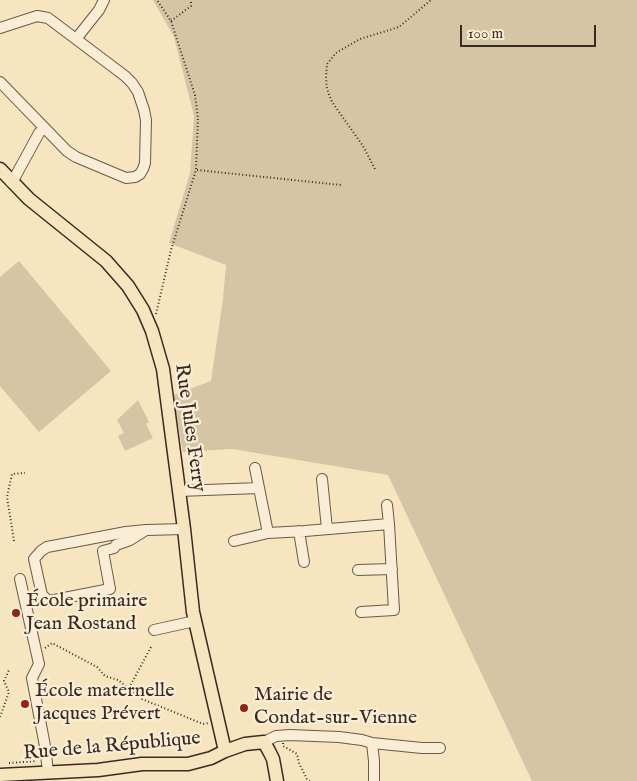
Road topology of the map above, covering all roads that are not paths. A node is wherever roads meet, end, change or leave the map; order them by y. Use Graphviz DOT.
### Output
graph roads {
  1 [pos="104,0"];
  2 [pos="0,28"];
  3 [pos="76,39"];
  4 [pos="0,82"];
  5 [pos="44,128"];
  6 [pos="0,169"];
  7 [pos="11,182"];
  8 [pos="255,468"];
  9 [pos="322,479"];
  10 [pos="259,488"];
  11 [pos="179,491"];
  12 [pos="387,505"];
  13 [pos="389,524"];
  14 [pos="184,528"];
  15 [pos="327,529"];
  16 [pos="146,530"];
  17 [pos="299,531"];
  18 [pos="268,533"];
  19 [pos="234,540"];
  20 [pos="304,562"];
  21 [pos="392,568"];
  22 [pos="358,570"];
  23 [pos="20,579"];
  24 [pos="361,612"];
  25 [pos="195,621"];
  26 [pos="154,630"];
  27 [pos="264,742"];
  28 [pos="372,743"];
  29 [pos="440,748"];
  30 [pos="225,751"];
  31 [pos="45,771"];
  32 [pos="0,775"];
  33 [pos="277,781"];
  34 [pos="374,781"];
  1 -- 3 [label="street"];
  2 -- 3 [label="street"];
  3 -- 5 [label="street"];
  4 -- 5 [label="street"];
  5 -- 7 [label="street"];
  6 -- 7 [label="main road, Rue Jules Ferry"];
  7 -- 11 [label="main road, Rue Jules Ferry"];
  8 -- 10 [label="street"];
  9 -- 15 [label="street"];
  10 -- 11 [label="street"];
  10 -- 18 [label="street"];
  11 -- 14 [label="main road, Rue Jules Ferry"];
  12 -- 13 [label="street"];
  13 -- 15 [label="street"];
  13 -- 21 [label="street"];
  14 -- 16 [label="street"];
  14 -- 25 [label="main road, Rue Jules Ferry"];
  15 -- 17 [label="street"];
  16 -- 16 [label="street"];
  17 -- 18 [label="street"];
  17 -- 20 [label="street"];
  18 -- 19 [label="street"];
  21 -- 22 [label="street"];
  21 -- 24 [label="street"];
  23 -- 31 [label="street"];
  25 -- 26 [label="street"];
  25 -- 30 [label="main road, Rue Jules Ferry"];
  27 -- 28 [label="street"];
  27 -- 30 [label="main road, Rue de la République"];
  27 -- 33 [label="main road"];
  28 -- 29 [label="street"];
  28 -- 34 [label="street"];
  30 -- 31 [label="main road, Rue de la République"];
  31 -- 32 [label="main road, Rue de la République"];
}
